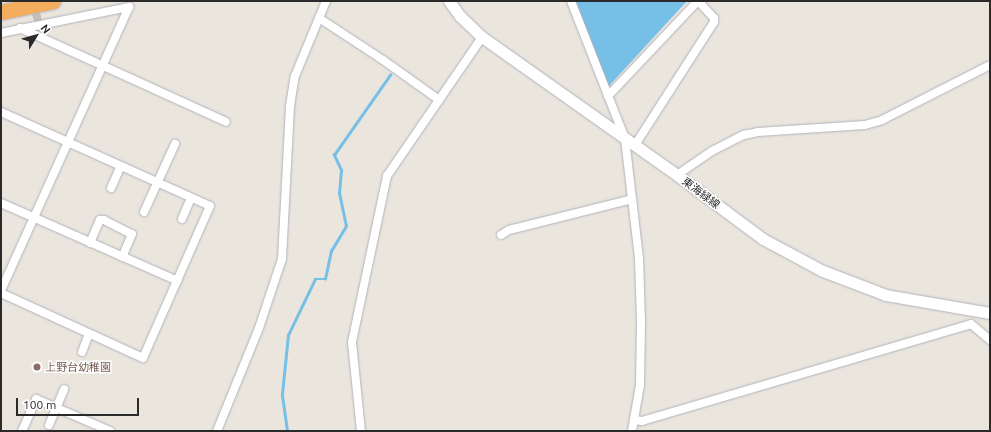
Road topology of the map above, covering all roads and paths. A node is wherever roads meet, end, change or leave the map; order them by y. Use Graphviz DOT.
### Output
graph roads {
  1 [pos="53,1"];
  2 [pos="326,1"];
  3 [pos="449,1"];
  4 [pos="572,1"];
  5 [pos="1,12"];
  6 [pos="319,18"];
  7 [pos="20,28"];
  8 [pos="1,33"];
  9 [pos="482,37"];
  10 [pos="990,65"];
  11 [pos="101,66"];
  12 [pos="608,96"];
  13 [pos="439,100"];
  14 [pos="1,112"];
  15 [pos="226,122"];
  16 [pos="66,141"];
  17 [pos="630,142"];
  18 [pos="175,144"];
  19 [pos="121,166"];
  20 [pos="677,175"];
  21 [pos="157,182"];
  22 [pos="111,188"];
  23 [pos="192,198"];
  24 [pos="632,199"];
  25 [pos="1,203"];
  26 [pos="144,212"];
  27 [pos="34,218"];
  28 [pos="182,219"];
  29 [pos="501,234"];
  30 [pos="90,243"];
  31 [pos="122,257"];
  32 [pos="178,281"];
  33 [pos="1,290"];
  34 [pos="1,293"];
  35 [pos="974,311"];
  36 [pos="990,313"];
  37 [pos="971,324"];
  38 [pos="89,334"];
  39 [pos="990,340"];
  40 [pos="82,352"];
  41 [pos="64,389"];
  42 [pos="56,408"];
  43 [pos="635,420"];
  44 [pos="49,425"];
  45 [pos="22,431"];
  46 [pos="110,431"];
  47 [pos="217,431"];
  48 [pos="361,431"];
  49 [pos="632,431"];
  1 -- 5 [label="highway"];
  2 -- 6 [label="street"];
  3 -- 9 [label="main road, 東海緑線"];
  4 -- 12 [label="street"];
  6 -- 13 [label="street"];
  6 -- 47 [label="street"];
  7 -- 8 [label="street"];
  7 -- 11 [label="street"];
  7 -- 11 [label="street"];
  9 -- 13 [label="street"];
  9 -- 17 [label="main road, 東海緑線"];
  10 -- 20 [label="street"];
  11 -- 15 [label="street"];
  11 -- 16 [label="street"];
  12 -- 17 [label="street"];
  12 -- 17 [label="street"];
  13 -- 48 [label="street"];
  14 -- 16 [label="street"];
  16 -- 19 [label="street"];
  16 -- 27 [label="street"];
  17 -- 20 [label="main road, 東海緑線"];
  17 -- 24 [label="street"];
  18 -- 21 [label="street"];
  19 -- 21 [label="street"];
  19 -- 22 [label="street"];
  20 -- 35 [label="main road, 東海緑線"];
  21 -- 23 [label="street"];
  21 -- 26 [label="street"];
  23 -- 28 [label="street"];
  23 -- 32 [label="street"];
  24 -- 29 [label="street"];
  24 -- 43 [label="street"];
  25 -- 27 [label="street"];
  27 -- 30 [label="street"];
  27 -- 33 [label="street"];
  30 -- 31 [label="street"];
  30 -- 31 [label="street"];
  31 -- 32 [label="street"];
  32 -- 38 [label="street"];
  34 -- 38 [label="street"];
  35 -- 36 [label="main road, 東海緑線"];
  35 -- 37 [label="street"];
  37 -- 39 [label="street"];
  37 -- 43 [label="street"];
  38 -- 40 [label="street"];
  41 -- 42 [label="street"];
  42 -- 44 [label="street"];
  42 -- 45 [label="street"];
  42 -- 46 [label="street"];
  43 -- 49 [label="street"];
}
